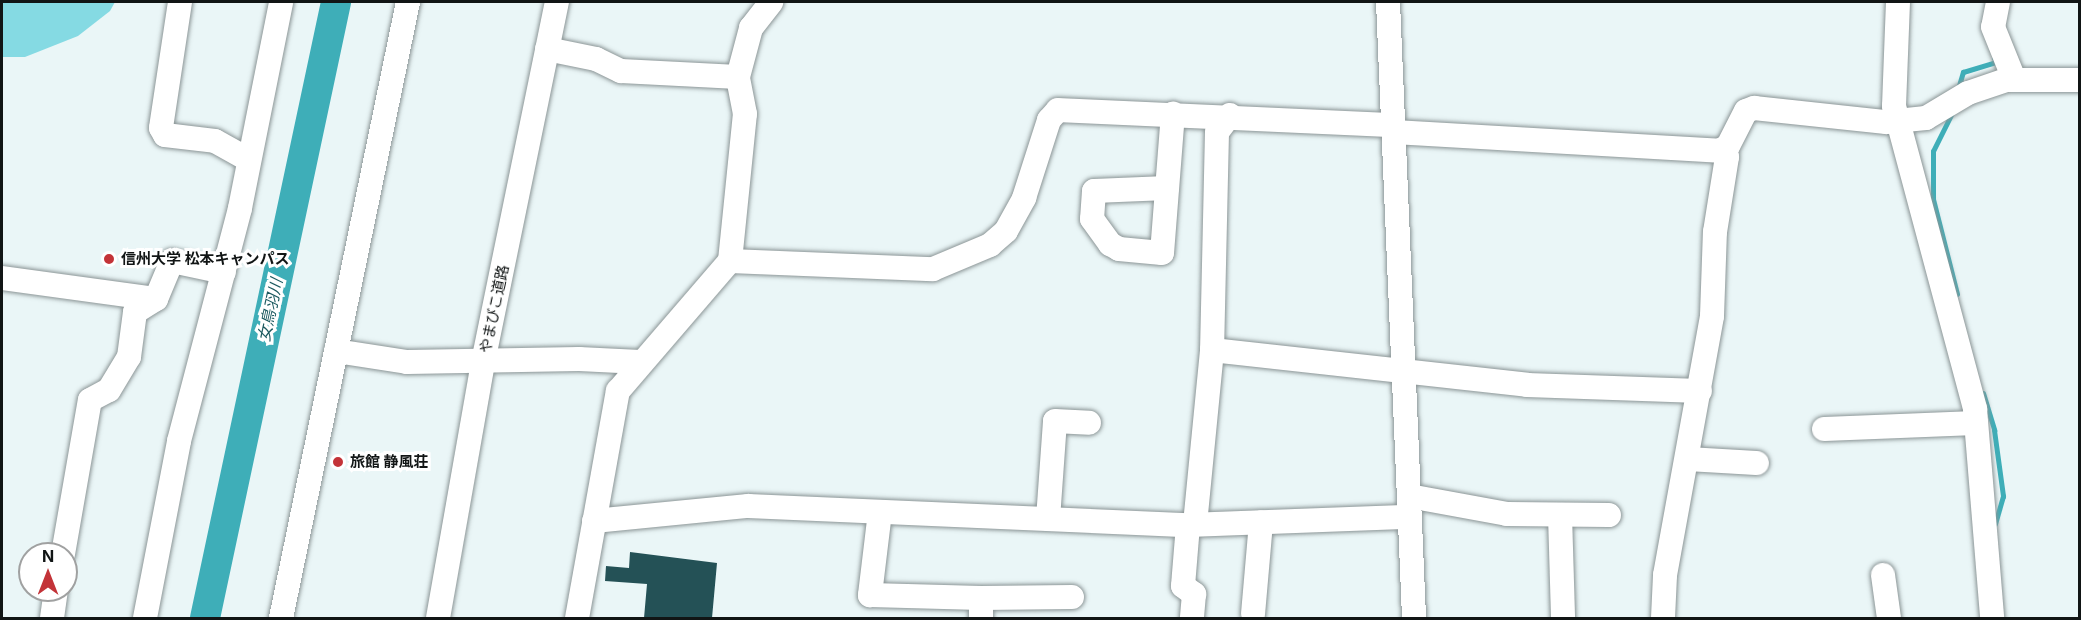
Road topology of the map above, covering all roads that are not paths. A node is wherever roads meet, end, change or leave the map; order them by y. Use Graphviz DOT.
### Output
graph roads {
  1 [pos="180,2"];
  2 [pos="281,2"];
  3 [pos="408,2"];
  4 [pos="557,2"];
  5 [pos="771,2"];
  6 [pos="1388,2"];
  7 [pos="1898,2"];
  8 [pos="1998,2"];
  9 [pos="547,49"];
  10 [pos="738,77"];
  11 [pos="2014,80"];
  12 [pos="2079,80"];
  13 [pos="1173,113"];
  14 [pos="1230,115"];
  15 [pos="1898,120"];
  16 [pos="1394,128"];
  17 [pos="1725,148"];
  18 [pos="249,160"];
  19 [pos="1167,188"];
  20 [pos="730,261"];
  21 [pos="224,272"];
  22 [pos="2,278"];
  23 [pos="156,299"];
  24 [pos="1212,350"];
  25 [pos="336,351"];
  26 [pos="483,362"];
  27 [pos="640,362"];
  28 [pos="1403,368"];
  29 [pos="1700,391"];
  30 [pos="1089,423"];
  31 [pos="1976,423"];
  32 [pos="1824,429"];
  33 [pos="1687,459"];
  34 [pos="1757,463"];
  35 [pos="1410,507"];
  36 [pos="880,512"];
  37 [pos="1560,515"];
  38 [pos="1610,515"];
  39 [pos="1048,519"];
  40 [pos="594,521"];
  41 [pos="1261,522"];
  42 [pos="1191,524"];
  43 [pos="65,542"];
  44 [pos="1883,575"];
  45 [pos="1072,597"];
  46 [pos="54,602"];
  47 [pos="981,608"];
  48 [pos="1252,614"];
  49 [pos="52,618"];
  50 [pos="145,618"];
  51 [pos="281,618"];
  52 [pos="438,618"];
  53 [pos="577,618"];
  54 [pos="1192,618"];
  55 [pos="1414,618"];
  56 [pos="1563,618"];
  57 [pos="1663,618"];
  58 [pos="1889,618"];
  59 [pos="1992,618"];
  1 -- 18 [label="street"];
  2 -- 18 [label="street"];
  3 -- 25 [label="street"];
  4 -- 9 [label="street, やまびこ道路"];
  5 -- 10 [label="street"];
  6 -- 16 [label="street"];
  7 -- 15 [label="street"];
  8 -- 11 [label="street"];
  9 -- 10 [label="street"];
  9 -- 26 [label="street, やまびこ道路"];
  10 -- 20 [label="street"];
  11 -- 12 [label="street"];
  11 -- 15 [label="street"];
  13 -- 14 [label="street"];
  13 -- 19 [label="street"];
  13 -- 20 [label="street"];
  14 -- 16 [label="street"];
  14 -- 24 [label="street"];
  15 -- 17 [label="street"];
  15 -- 31 [label="street"];
  16 -- 17 [label="street"];
  16 -- 28 [label="street"];
  17 -- 29 [label="street"];
  18 -- 21 [label="street"];
  20 -- 27 [label="street"];
  21 -- 23 [label="street"];
  21 -- 50 [label="street"];
  22 -- 23 [label="street"];
  23 -- 43 [label="street"];
  24 -- 28 [label="street"];
  24 -- 42 [label="street"];
  25 -- 26 [label="street"];
  25 -- 51 [label="street"];
  26 -- 27 [label="street"];
  26 -- 52 [label="street, やまびこ道路"];
  27 -- 40 [label="street"];
  28 -- 29 [label="street"];
  28 -- 35 [label="street"];
  29 -- 33 [label="street"];
  30 -- 39 [label="street"];
  31 -- 32 [label="street"];
  31 -- 59 [label="street"];
  33 -- 34 [label="street"];
  33 -- 57 [label="street"];
  35 -- 37 [label="street"];
  35 -- 41 [label="street"];
  35 -- 55 [label="street"];
  36 -- 39 [label="street"];
  36 -- 40 [label="street"];
  36 -- 47 [label="street"];
  37 -- 38 [label="street"];
  37 -- 56 [label="street"];
  39 -- 42 [label="street"];
  40 -- 53 [label="street"];
  41 -- 42 [label="street"];
  41 -- 48 [label="street"];
  42 -- 54 [label="street"];
  44 -- 58 [label="street"];
  45 -- 47 [label="street"];
  46 -- 49 [label="street"];
}
